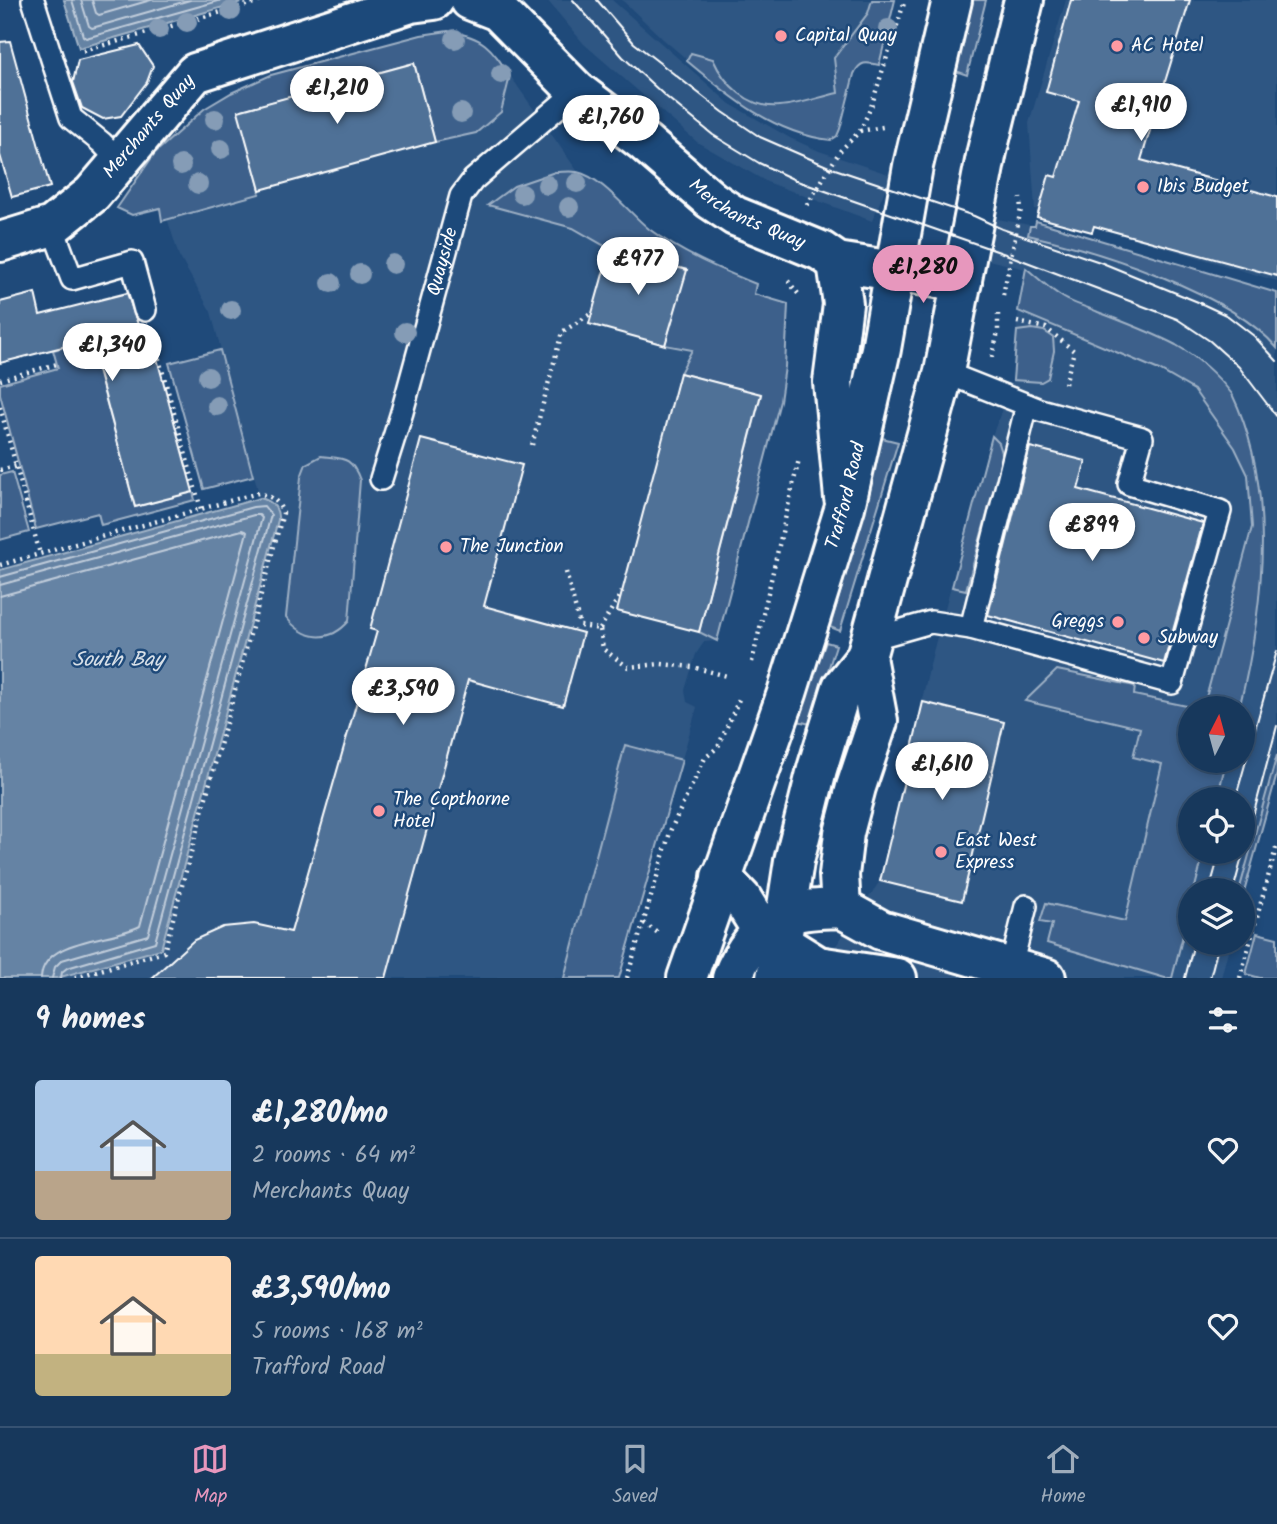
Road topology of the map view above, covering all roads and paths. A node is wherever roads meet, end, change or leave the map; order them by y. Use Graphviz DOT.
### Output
graph roads {
  1 [pos="33,0"];
  2 [pos="264,0"];
  3 [pos="434,0"];
  4 [pos="470,0"];
  5 [pos="905,0"];
  6 [pos="952,0"];
  7 [pos="1024,0"];
  8 [pos="81,52"];
  9 [pos="577,91"];
  10 [pos="120,162"];
  11 [pos="806,208"];
  12 [pos="52,226"];
  13 [pos="0,242"];
  14 [pos="837,262"];
  15 [pos="894,270"];
  16 [pos="785,273"];
  17 [pos="962,282"];
  18 [pos="803,301"];
  19 [pos="145,310"];
  20 [pos="592,313"];
  21 [pos="1017,323"];
  22 [pos="994,349"];
  23 [pos="57,364"];
  24 [pos="944,372"];
  25 [pos="0,380"];
  26 [pos="984,389"];
  27 [pos="1027,405"];
  28 [pos="0,407"];
  29 [pos="1056,414"];
  30 [pos="532,445"];
  31 [pos="799,458"];
  32 [pos="16,466"];
  33 [pos="0,470"];
  34 [pos="381,480"];
  35 [pos="845,507"];
  36 [pos="201,509"];
  37 [pos="40,554"];
  38 [pos="0,565"];
  39 [pos="566,572"];
  40 [pos="623,590"];
  41 [pos="971,628"];
  42 [pos="600,629"];
  43 [pos="868,648"];
  44 [pos="750,668"];
  45 [pos="727,676"];
  46 [pos="742,692"];
  47 [pos="1277,845"];
  48 [pos="720,877"];
  49 [pos="1026,906"];
  50 [pos="841,908"];
  51 [pos="776,948"];
  52 [pos="1021,975"];
  53 [pos="72,978"];
  54 [pos="627,978"];
  55 [pos="687,978"];
  56 [pos="733,978"];
  57 [pos="897,978"];
  58 [pos="1240,978"];
  1 -- 10 [label="lane"];
  2 -- 8 [label="path"];
  3 -- 10 [label="main road, Merchants Quay"];
  4 -- 9 [label="main road, Merchants Quay"];
  5 -- 11 [label="path"];
  6 -- 15 [label="main road, Trafford Road"];
  7 -- 17 [label="main road"];
  9 -- 14 [label="main road, Merchants Quay"];
  9 -- 34 [label="lane, Quayside"];
  10 -- 12 [label="main road, Merchants Quay"];
  12 -- 13 [label="main road, Merchants Quay"];
  12 -- 19 [label="lane"];
  14 -- 15 [label="main road, Merchants Quay"];
  14 -- 35 [label="main road"];
  15 -- 17 [label="main road, Merchants Quay"];
  15 -- 35 [label="main road, Trafford Road"];
  16 -- 18 [label="path"];
  17 -- 24 [label="main road"];
  19 -- 36 [label="path"];
  20 -- 30 [label="path"];
  21 -- 29 [label="path"];
  22 -- 26 [label="path"];
  23 -- 25 [label="path"];
  24 -- 26 [label="lane"];
  24 -- 43 [label="main road"];
  26 -- 27 [label="lane"];
  27 -- 29 [label="lane"];
  27 -- 41 [label="lane"];
  28 -- 32 [label="path"];
  29 -- 41 [label="lane"];
  31 -- 44 [label="path"];
  32 -- 33 [label="path"];
  32 -- 37 [label="path"];
  35 -- 48 [label="main road, Trafford Road"];
  36 -- 37 [label="path"];
  36 -- 53 [label="path"];
  37 -- 38 [label="path"];
  39 -- 42 [label="path"];
  40 -- 42 [label="path"];
  41 -- 43 [label="lane"];
  42 -- 45 [label="path"];
  43 -- 50 [label="main road"];
  43 -- 51 [label="main road"];
  46 -- 54 [label="path"];
  47 -- 58 [label="path"];
  48 -- 51 [label="main road"];
  48 -- 55 [label="main road, Trafford Road"];
  49 -- 52 [label="lane"];
  50 -- 51 [label="main road"];
  50 -- 52 [label="main road"];
  51 -- 56 [label="main road"];
  51 -- 57 [label="main road"];
}
